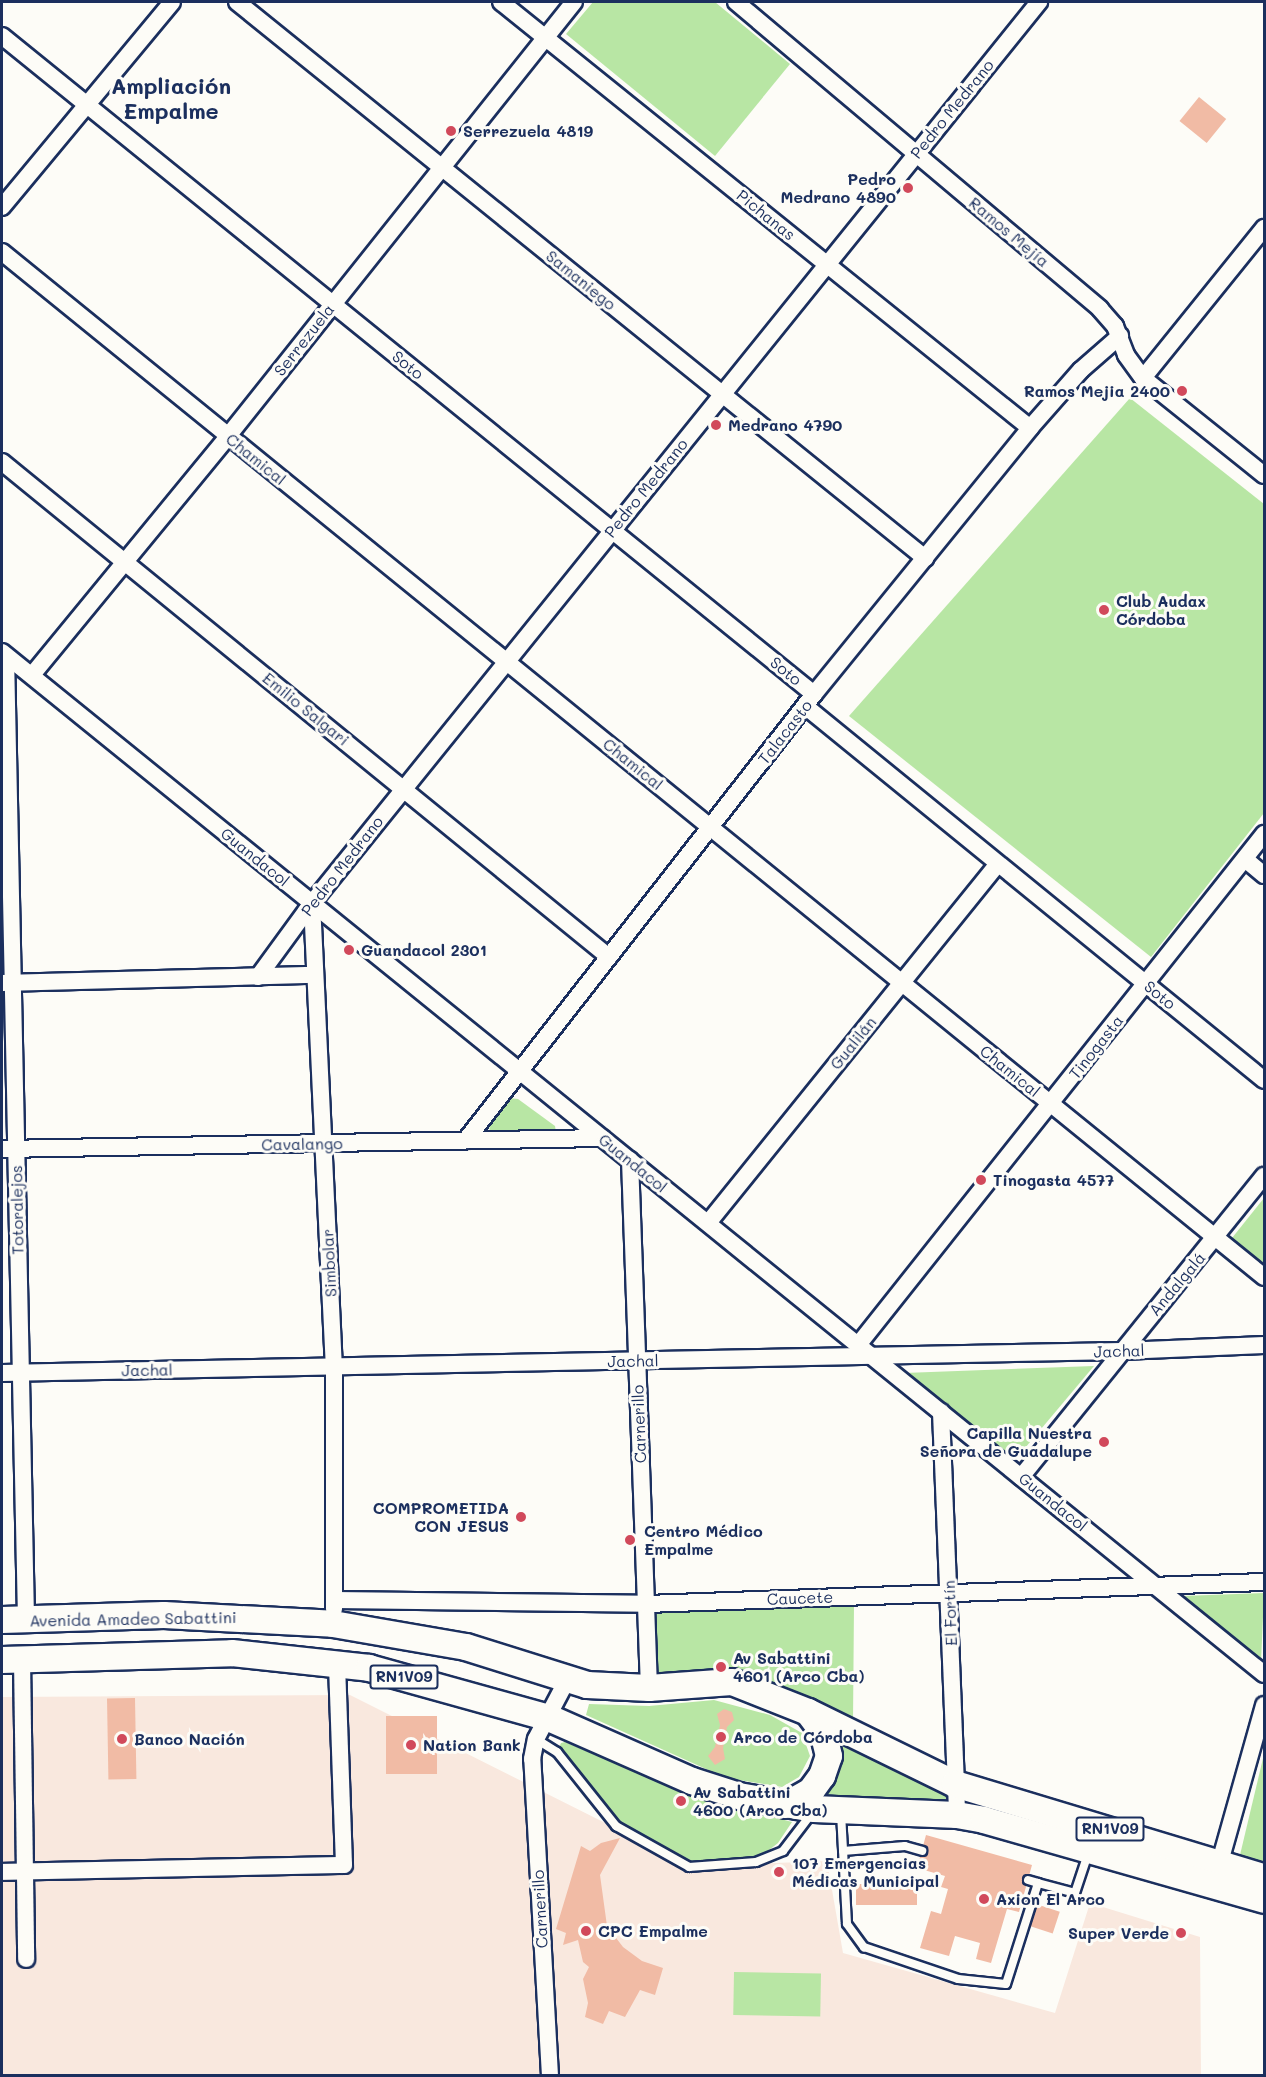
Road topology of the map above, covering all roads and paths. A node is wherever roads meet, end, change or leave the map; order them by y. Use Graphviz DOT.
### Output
graph roads {
  1 [pos="172,2"];
  2 [pos="237,2"];
  3 [pos="501,2"];
  4 [pos="574,2"];
  5 [pos="736,2"];
  6 [pos="1039,2"];
  7 [pos="2,36"];
  8 [pos="545,37"];
  9 [pos="87,105"];
  10 [pos="916,154"];
  11 [pos="441,166"];
  12 [pos="2,207"];
  13 [pos="1264,228"];
  14 [pos="2,252"];
  15 [pos="827,264"];
  16 [pos="332,305"];
  17 [pos="1119,336"];
  18 [pos="1143,378"];
  19 [pos="722,394"];
  20 [pos="1030,428"];
  21 [pos="228,436"];
  22 [pos="2,462"];
  23 [pos="1264,475"];
  24 [pos="612,530"];
  25 [pos="925,558"];
  26 [pos="125,563"];
  27 [pos="4,654"];
  28 [pos="506,662"];
  29 [pos="32,675"];
  30 [pos="810,700"];
  31 [pos="404,789"];
  32 [pos="5,800"];
  33 [pos="711,827"];
  34 [pos="1264,834"];
  35 [pos="1245,859"];
  36 [pos="998,864"];
  37 [pos="1264,875"];
  38 [pos="312,903"];
  39 [pos="609,957"];
  40 [pos="315,975"];
  41 [pos="258,976"];
  42 [pos="7,983"];
  43 [pos="902,983"];
  44 [pos="1146,983"];
  45 [pos="520,1071"];
  46 [pos="1264,1080"];
  47 [pos="1051,1104"];
  48 [pos="602,1138"];
  49 [pos="466,1140"];
  50 [pos="324,1143"];
  51 [pos="9,1149"];
  52 [pos="630,1160"];
  53 [pos="1264,1176"];
  54 [pos="708,1223"];
  55 [pos="1215,1238"];
  56 [pos="1264,1277"];
  57 [pos="858,1345"];
  58 [pos="1264,1345"];
  59 [pos="1122,1351"];
  60 [pos="873,1356"];
  61 [pos="637,1361"];
  62 [pos="334,1366"];
  63 [pos="21,1372"];
  64 [pos="2,1373"];
  65 [pos="941,1412"];
  66 [pos="1021,1477"];
  67 [pos="1264,1582"];
  68 [pos="1155,1585"];
  69 [pos="950,1593"];
  70 [pos="646,1604"];
  71 [pos="334,1612"];
  72 [pos="14,1620"];
  73 [pos="12,1659"];
  74 [pos="337,1662"];
  75 [pos="1264,1674"];
  76 [pos="567,1680"];
  77 [pos="649,1688"];
  78 [pos="1264,1705"];
  79 [pos="808,1712"];
  80 [pos="543,1729"];
  81 [pos="955,1784"];
  82 [pos="786,1805"];
  83 [pos="814,1809"];
  84 [pos="841,1810"];
  85 [pos="957,1815"];
  86 [pos="1089,1849"];
  87 [pos="843,1851"];
  88 [pos="922,1851"];
  89 [pos="1220,1862"];
  90 [pos="2,1872"];
  91 [pos="25,1872"];
  92 [pos="1264,1877"];
  93 [pos="1028,1880"];
  94 [pos="1038,1882"];
  95 [pos="1264,1900"];
  96 [pos="26,1959"];
  97 [pos="550,2076"];
  1 -- 9 [label="street"];
  2 -- 11 [label="street, Samaniego"];
  3 -- 8 [label="street, Pichanas"];
  4 -- 8 [label="street, Serrezuela"];
  5 -- 10 [label="street, Ramos Mejía"];
  6 -- 10 [label="street, Pedro Medrano"];
  7 -- 9 [label="street, Soto"];
  8 -- 11 [label="street, Serrezuela"];
  8 -- 15 [label="street, Pichanas"];
  9 -- 12 [label="street"];
  9 -- 16 [label="street, Soto"];
  10 -- 15 [label="street, Pedro Medrano"];
  10 -- 17 [label="street, Ramos Mejía"];
  11 -- 16 [label="street, Serrezuela"];
  11 -- 19 [label="street, Samaniego"];
  13 -- 18 [label="street"];
  14 -- 21 [label="street, Chamical"];
  15 -- 19 [label="street, Pedro Medrano"];
  15 -- 20 [label="street, Pichanas"];
  16 -- 21 [label="street, Serrezuela"];
  16 -- 24 [label="street, Soto"];
  17 -- 18 [label="street, Ramos Mejía"];
  17 -- 20 [label="street, Talacasto"];
  18 -- 23 [label="street, Ramos Mejía"];
  19 -- 24 [label="street, Pedro Medrano"];
  19 -- 25 [label="street, Samaniego"];
  20 -- 25 [label="street, Talacasto"];
  21 -- 26 [label="street, Serrezuela"];
  21 -- 28 [label="street, Chamical"];
  22 -- 26 [label="street, Emilio Salgari"];
  24 -- 28 [label="street, Pedro Medrano"];
  24 -- 30 [label="street, Soto"];
  25 -- 30 [label="street, Talacasto"];
  26 -- 29 [label="street, Serrezuela"];
  26 -- 31 [label="street, Emilio Salgari"];
  27 -- 29 [label="street, Guandacol"];
  27 -- 32 [label="street, Totoralejos"];
  28 -- 31 [label="street, Pedro Medrano"];
  28 -- 33 [label="street, Chamical"];
  29 -- 38 [label="street, Guandacol"];
  30 -- 33 [label="street, Talacasto"];
  30 -- 36 [label="street, Soto"];
  31 -- 38 [label="street, Pedro Medrano"];
  31 -- 39 [label="street, Emilio Salgari"];
  32 -- 42 [label="street, Totoralejos"];
  33 -- 39 [label="street, Talacasto"];
  33 -- 43 [label="street, Chamical"];
  34 -- 35 [label="street, Tinogasta"];
  35 -- 37 [label="street"];
  35 -- 44 [label="street, Tinogasta"];
  36 -- 43 [label="street, Gualilán"];
  36 -- 44 [label="street, Soto"];
  38 -- 40 [label="street, Simbolar"];
  38 -- 41 [label="street, Pedro Medrano"];
  38 -- 45 [label="street, Guandacol"];
  39 -- 45 [label="street, Talacasto"];
  40 -- 41 [label="street"];
  40 -- 50 [label="street, Simbolar"];
  41 -- 42 [label="street"];
  42 -- 51 [label="street, Totoralejos"];
  43 -- 47 [label="street, Chamical"];
  43 -- 54 [label="street, Gualilán"];
  44 -- 46 [label="street, Soto"];
  44 -- 47 [label="street, Tinogasta"];
  45 -- 48 [label="street, Guandacol"];
  45 -- 49 [label="street, Talacasto"];
  47 -- 55 [label="street, Chamical"];
  47 -- 57 [label="street, Tinogasta"];
  48 -- 49 [label="street, Cavalango"];
  48 -- 52 [label="street, Guandacol"];
  49 -- 50 [label="street, Cavalango"];
  50 -- 51 [label="street, Cavalango"];
  50 -- 62 [label="street, Simbolar"];
  51 -- 63 [label="street, Totoralejos"];
  52 -- 54 [label="street, Guandacol"];
  52 -- 61 [label="street, Carnerillo"];
  53 -- 55 [label="street, Andalgalá"];
  54 -- 57 [label="street, Guandacol"];
  55 -- 56 [label="street, Chamical"];
  55 -- 59 [label="street, Andalgalá"];
  57 -- 60 [label="street, Guandacol"];
  58 -- 59 [label="street, Jachal"];
  59 -- 60 [label="street, Jachal"];
  59 -- 66 [label="street, Andalgalá"];
  60 -- 61 [label="street, Jachal"];
  60 -- 65 [label="street, Guandacol"];
  61 -- 62 [label="street, Jachal"];
  61 -- 70 [label="street, Carnerillo"];
  62 -- 63 [label="street, Jachal"];
  62 -- 71 [label="street, Simbolar"];
  63 -- 64 [label="street, Jachal"];
  63 -- 72 [label="street, Totoralejos"];
  65 -- 66 [label="street, Guandacol"];
  65 -- 69 [label="street, El Fortín"];
  66 -- 68 [label="street, Guandacol"];
  67 -- 68 [label="street, Caucete"];
  68 -- 69 [label="street, Caucete"];
  68 -- 75 [label="street, Guandacol"];
  69 -- 70 [label="street, Caucete"];
  69 -- 81 [label="street, El Fortín"];
  70 -- 71 [label="street, Caucete"];
  70 -- 77 [label="street, Carnerillo"];
  71 -- 72 [label="main road, Avenida Amadeo Sabattini / RN1V09"];
  71 -- 76 [label="main road, Avenida Amadeo Sabattini / RN1V09"];
  73 -- 74 [label="main road, RN1V09"];
  73 -- 91 [label="street"];
  74 -- 80 [label="main road, RN1V09"];
  74 -- 91 [label="street"];
  76 -- 77 [label="main road, Avenida Amadeo Sabattini / RN1V09"];
  76 -- 80 [label="street, Carnerillo"];
  77 -- 79 [label="main road, Avenida Amadeo Sabattini / RN1V09"];
  78 -- 89 [label="street"];
  79 -- 81 [label="main road, Avenida Amadeo Sabattini / RN1V09"];
  79 -- 82 [label="main road"];
  80 -- 82 [label="main road, RN1V09"];
  80 -- 83 [label="lane"];
  80 -- 97 [label="street, Carnerillo"];
  81 -- 85 [label="street, El Fortín"];
  81 -- 89 [label="main road, Avenida Amadeo Sabattini / RN1V09"];
  82 -- 83 [label="main road, RN1V09"];
  83 -- 84 [label="main road, RN1V09"];
  84 -- 85 [label="main road, RN1V09"];
  84 -- 87 [label="lane"];
  85 -- 86 [label="main road, RN1V09"];
  86 -- 94 [label="lane"];
  86 -- 95 [label="main road, RN1V09"];
  87 -- 88 [label="lane"];
  87 -- 94 [label="lane"];
  89 -- 92 [label="main road, Avenida Amadeo Sabattini / RN1V09"];
  90 -- 91 [label="street"];
  91 -- 96 [label="street"];
  93 -- 94 [label="lane"];
}
